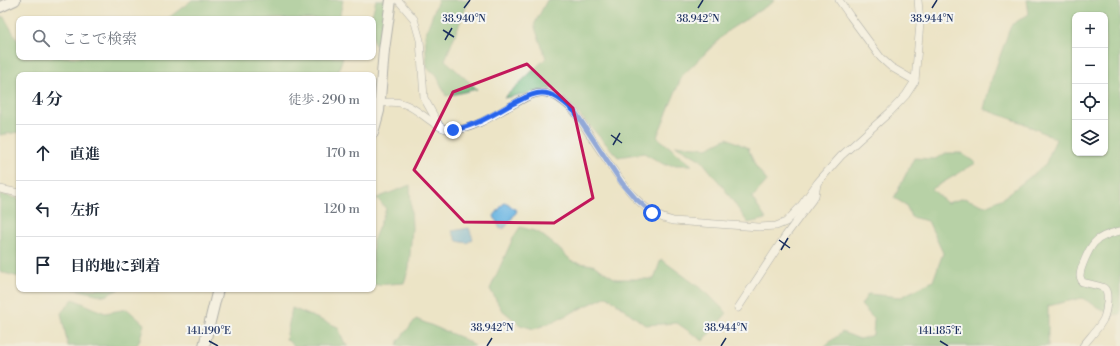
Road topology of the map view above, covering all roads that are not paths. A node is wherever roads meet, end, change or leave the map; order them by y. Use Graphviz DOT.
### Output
graph roads {
  1 [pos="15,0"];
  2 [pos="391,0"];
  3 [pos="398,0"];
  4 [pos="839,0"];
  5 [pos="918,0"];
  6 [pos="0,7"];
  7 [pos="915,81"];
  8 [pos="380,103"];
  9 [pos="376,123"];
  10 [pos="441,128"];
  11 [pos="818,182"];
  12 [pos="0,189"];
  13 [pos="16,192"];
  14 [pos="1120,231"];
  15 [pos="217,292"];
  16 [pos="738,308"];
  17 [pos="204,346"];
  18 [pos="1083,346"];
  1 -- 6 [label="street"];
  2 -- 8 [label="street"];
  3 -- 10 [label="street"];
  4 -- 7 [label="street"];
  5 -- 7 [label="street"];
  7 -- 11 [label="street"];
  8 -- 9 [label="street"];
  8 -- 10 [label="street"];
  10 -- 11 [label="street"];
  11 -- 16 [label="street"];
  12 -- 13 [label="street"];
  14 -- 18 [label="street"];
  15 -- 17 [label="street"];
}
